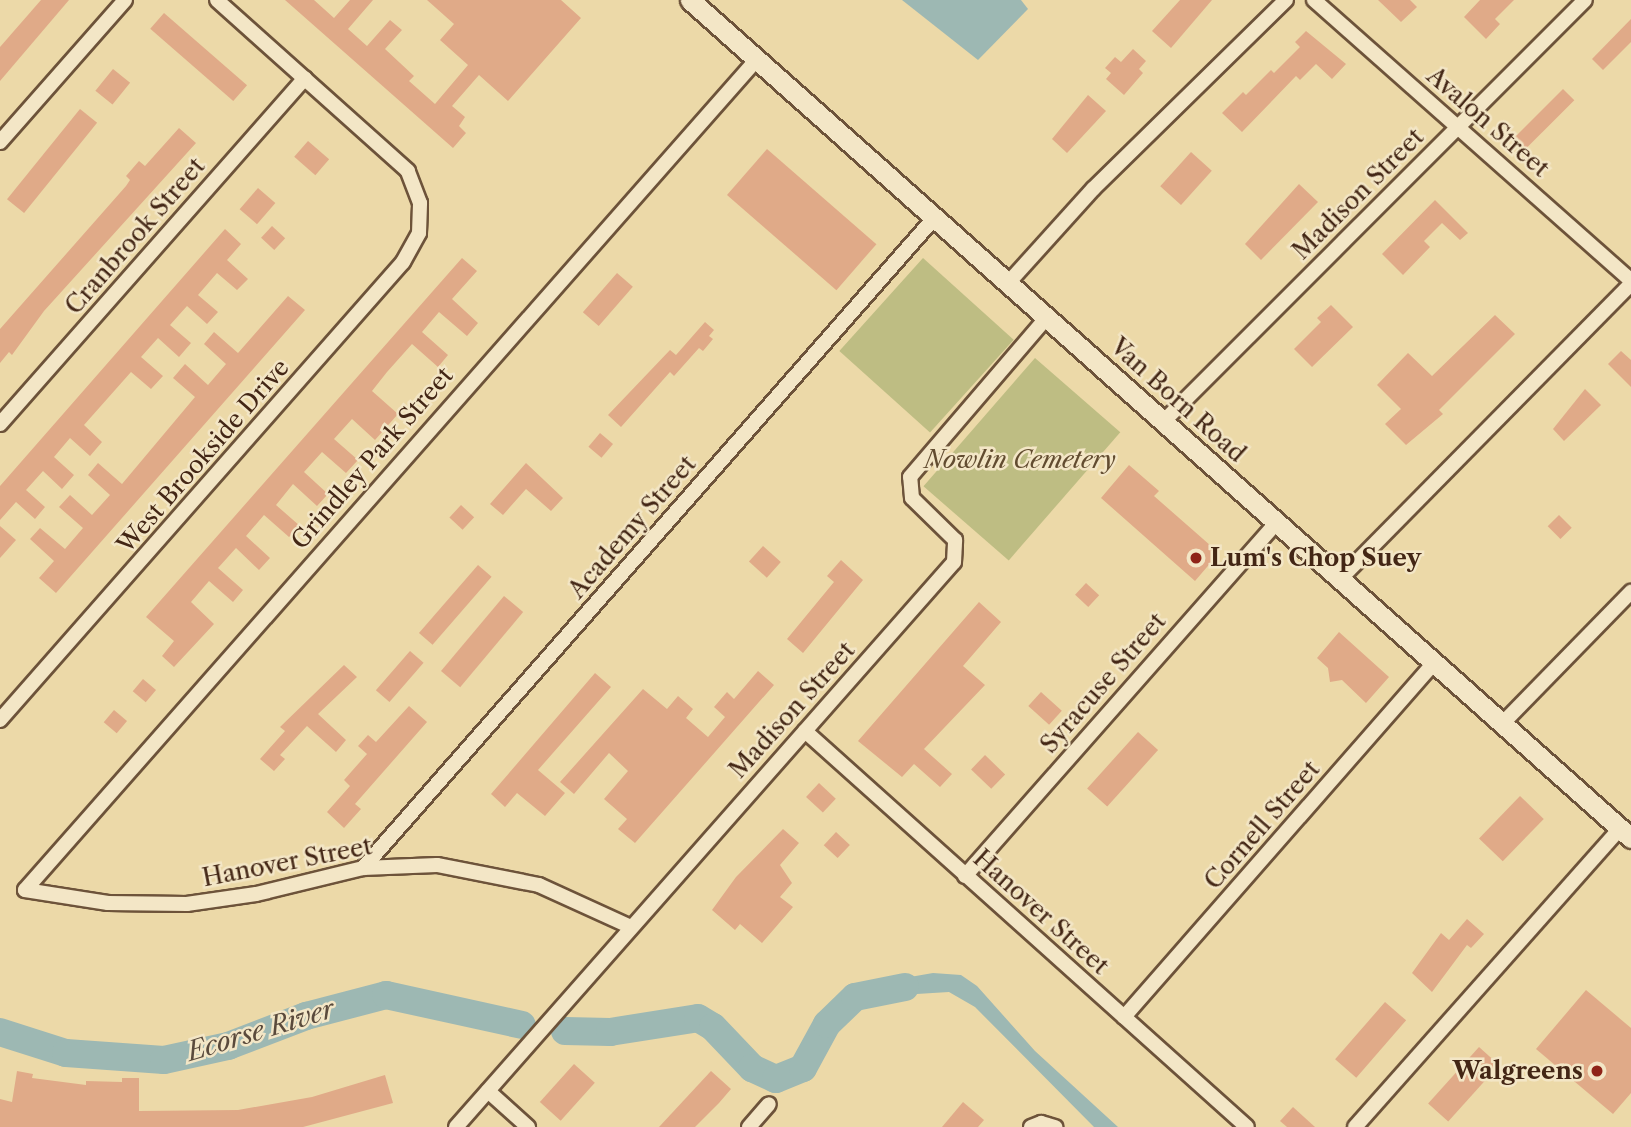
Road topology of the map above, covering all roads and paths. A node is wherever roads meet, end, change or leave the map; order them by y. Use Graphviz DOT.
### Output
graph roads {
  1 [pos="125,0"];
  2 [pos="217,0"];
  3 [pos="690,0"];
  4 [pos="1286,0"];
  5 [pos="1314,0"];
  6 [pos="1585,0"];
  7 [pos="757,59"];
  8 [pos="305,78"];
  9 [pos="1458,126"];
  10 [pos="0,142"];
  11 [pos="936,216"];
  12 [pos="1009,282"];
  13 [pos="1631,282"];
  14 [pos="1048,316"];
  15 [pos="1164,421"];
  16 [pos="0,424"];
  17 [pos="1277,522"];
  18 [pos="1341,578"];
  19 [pos="1631,593"];
  20 [pos="1434,663"];
  21 [pos="0,720"];
  22 [pos="1502,724"];
  23 [pos="805,731"];
  24 [pos="1625,833"];
  25 [pos="363,868"];
  26 [pos="965,876"];
  27 [pos="25,890"];
  28 [pos="631,927"];
  29 [pos="1124,1017"];
  30 [pos="488,1091"];
  31 [pos="769,1104"];
  32 [pos="456,1127"];
  33 [pos="528,1127"];
  34 [pos="749,1127"];
  35 [pos="1247,1127"];
  36 [pos="1355,1127"];
  1 -- 10 [label="street"];
  2 -- 8 [label="street"];
  3 -- 7 [label="main road, Van Born Road"];
  4 -- 12 [label="street"];
  5 -- 9 [label="street, Avalon Street"];
  6 -- 9 [label="street, Madison Street"];
  7 -- 11 [label="main road, Van Born Road"];
  7 -- 27 [label="street, Grindley Park Street"];
  8 -- 16 [label="street, Cranbrook Street"];
  8 -- 21 [label="street, West Brookside Drive"];
  9 -- 13 [label="street, Avalon Street"];
  9 -- 15 [label="street, Madison Street"];
  11 -- 12 [label="main road, Van Born Road"];
  11 -- 25 [label="street, Academy Street"];
  12 -- 14 [label="main road, Van Born Road"];
  13 -- 18 [label="street"];
  14 -- 15 [label="main road, Van Born Road"];
  14 -- 23 [label="street, Madison Street"];
  15 -- 17 [label="main road, Van Born Road"];
  17 -- 18 [label="main road, Van Born Road"];
  17 -- 26 [label="street, Syracuse Street"];
  18 -- 20 [label="main road, Van Born Road"];
  19 -- 22 [label="street"];
  20 -- 22 [label="main road, Van Born Road"];
  20 -- 29 [label="street, Cornell Street"];
  22 -- 24 [label="main road, Van Born Road"];
  23 -- 26 [label="street, Hanover Street"];
  23 -- 28 [label="street, Madison Street"];
  24 -- 36 [label="street"];
  25 -- 27 [label="street, Hanover Street"];
  25 -- 28 [label="street, Hanover Street"];
  26 -- 29 [label="street, Hanover Street"];
  28 -- 30 [label="street, Madison Street"];
  29 -- 35 [label="street, Hanover Street"];
  30 -- 32 [label="street, Madison Street"];
  30 -- 33 [label="street"];
  31 -- 34 [label="street"];
}
